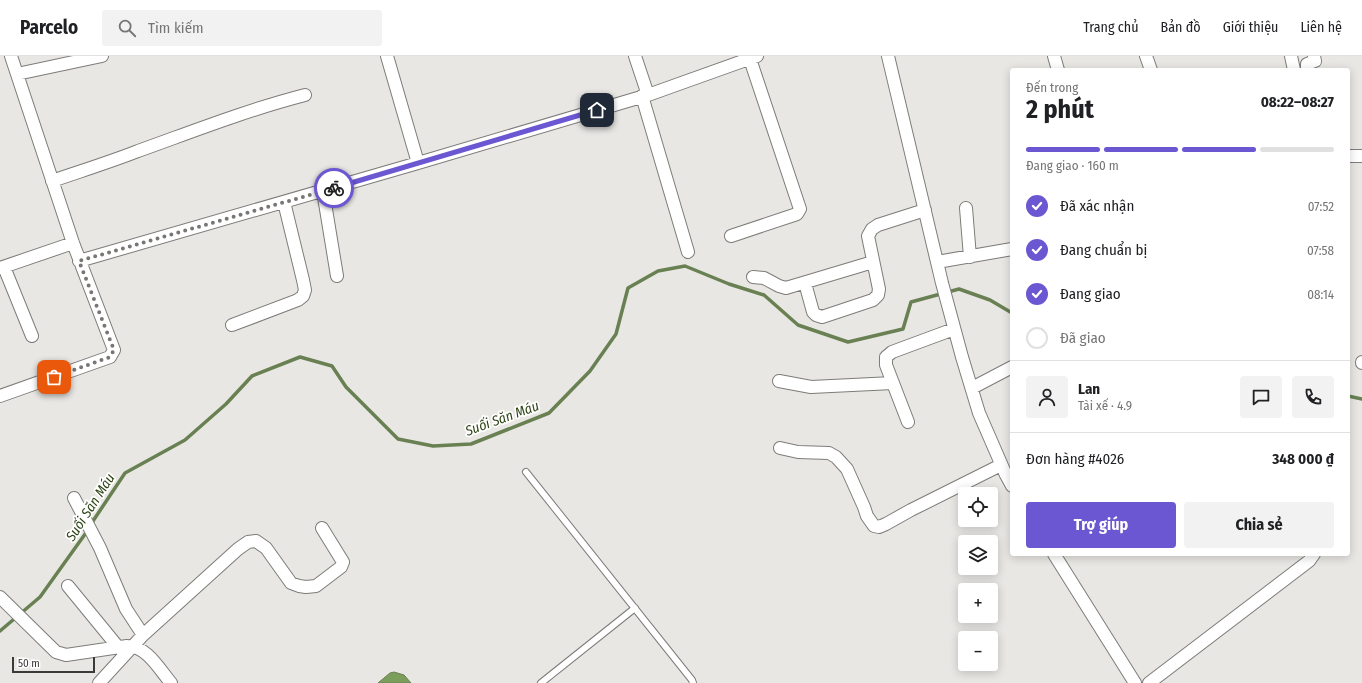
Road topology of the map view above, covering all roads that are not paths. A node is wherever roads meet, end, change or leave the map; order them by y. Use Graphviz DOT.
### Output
graph roads {
  1 [pos="11,56"];
  2 [pos="102,56"];
  3 [pos="387,56"];
  4 [pos="635,56"];
  5 [pos="888,56"];
  6 [pos="1054,56"];
  7 [pos="1146,56"];
  8 [pos="1291,56"];
  9 [pos="1314,56"];
  10 [pos="752,57"];
  11 [pos="1057,68"];
  12 [pos="1150,68"];
  13 [pos="1294,68"];
  14 [pos="1307,68"];
  15 [pos="17,74"];
  16 [pos="305,95"];
  17 [pos="645,95"];
  18 [pos="1350,156"];
  19 [pos="1362,156"];
  20 [pos="418,163"];
  21 [pos="52,181"];
  22 [pos="323,191"];
  23 [pos="284,202"];
  24 [pos="966,208"];
  25 [pos="925,210"];
  26 [pos="731,236"];
  27 [pos="73,243"];
  28 [pos="1010,249"];
  29 [pos="688,252"];
  30 [pos="970,257"];
  31 [pos="79,261"];
  32 [pos="873,262"];
  33 [pos="937,262"];
  34 [pos="2,268"];
  35 [pos="336,276"];
  36 [pos="753,277"];
  37 [pos="806,283"];
  38 [pos="232,325"];
  39 [pos="954,329"];
  40 [pos="32,336"];
  41 [pos="1010,368"];
  42 [pos="779,381"];
  43 [pos="893,383"];
  44 [pos="972,388"];
  45 [pos="0,396"];
  46 [pos="908,422"];
  47 [pos="780,448"];
  48 [pos="1001,465"];
  49 [pos="526,472"];
  50 [pos="1010,482"];
  51 [pos="74,498"];
  52 [pos="322,528"];
  53 [pos="1055,556"];
  54 [pos="1313,556"];
  55 [pos="68,586"];
  56 [pos="0,597"];
  57 [pos="635,608"];
  58 [pos="143,635"];
  59 [pos="134,646"];
  60 [pos="118,647"];
  61 [pos="99,683"];
  62 [pos="171,683"];
  63 [pos="541,683"];
  64 [pos="693,683"];
  65 [pos="1135,683"];
  66 [pos="1149,683"];
  1 -- 15 [label="street"];
  2 -- 15 [label="street"];
  3 -- 20 [label="street"];
  4 -- 17 [label="street"];
  5 -- 25 [label="street"];
  6 -- 11 [label="street"];
  7 -- 12 [label="street"];
  8 -- 13 [label="street"];
  9 -- 14 [label="street"];
  10 -- 17 [label="street"];
  10 -- 26 [label="street"];
  15 -- 21 [label="street"];
  16 -- 21 [label="street"];
  17 -- 20 [label="street"];
  17 -- 29 [label="street"];
  18 -- 19 [label="street"];
  20 -- 22 [label="street"];
  21 -- 27 [label="street"];
  22 -- 23 [label="street"];
  22 -- 35 [label="street"];
  23 -- 31 [label="street"];
  23 -- 38 [label="street"];
  24 -- 30 [label="street"];
  25 -- 32 [label="street"];
  25 -- 33 [label="street"];
  27 -- 31 [label="street"];
  27 -- 34 [label="street"];
  28 -- 30 [label="street"];
  30 -- 33 [label="street"];
  31 -- 45 [label="street"];
  32 -- 37 [label="street"];
  32 -- 37 [label="street"];
  33 -- 39 [label="street"];
  34 -- 40 [label="street"];
  36 -- 37 [label="street"];
  39 -- 43 [label="street"];
  39 -- 44 [label="street"];
  41 -- 44 [label="street"];
  42 -- 43 [label="street"];
  43 -- 46 [label="street"];
  44 -- 48 [label="street"];
  47 -- 48 [label="street"];
  48 -- 50 [label="street"];
  49 -- 57 [label="lane"];
  51 -- 58 [label="street"];
  52 -- 58 [label="street"];
  53 -- 65 [label="street"];
  54 -- 66 [label="street"];
  55 -- 60 [label="street"];
  56 -- 60 [label="street"];
  57 -- 63 [label="lane"];
  57 -- 64 [label="lane"];
  58 -- 59 [label="street"];
  59 -- 60 [label="street"];
  59 -- 61 [label="street"];
  59 -- 62 [label="street"];
}
